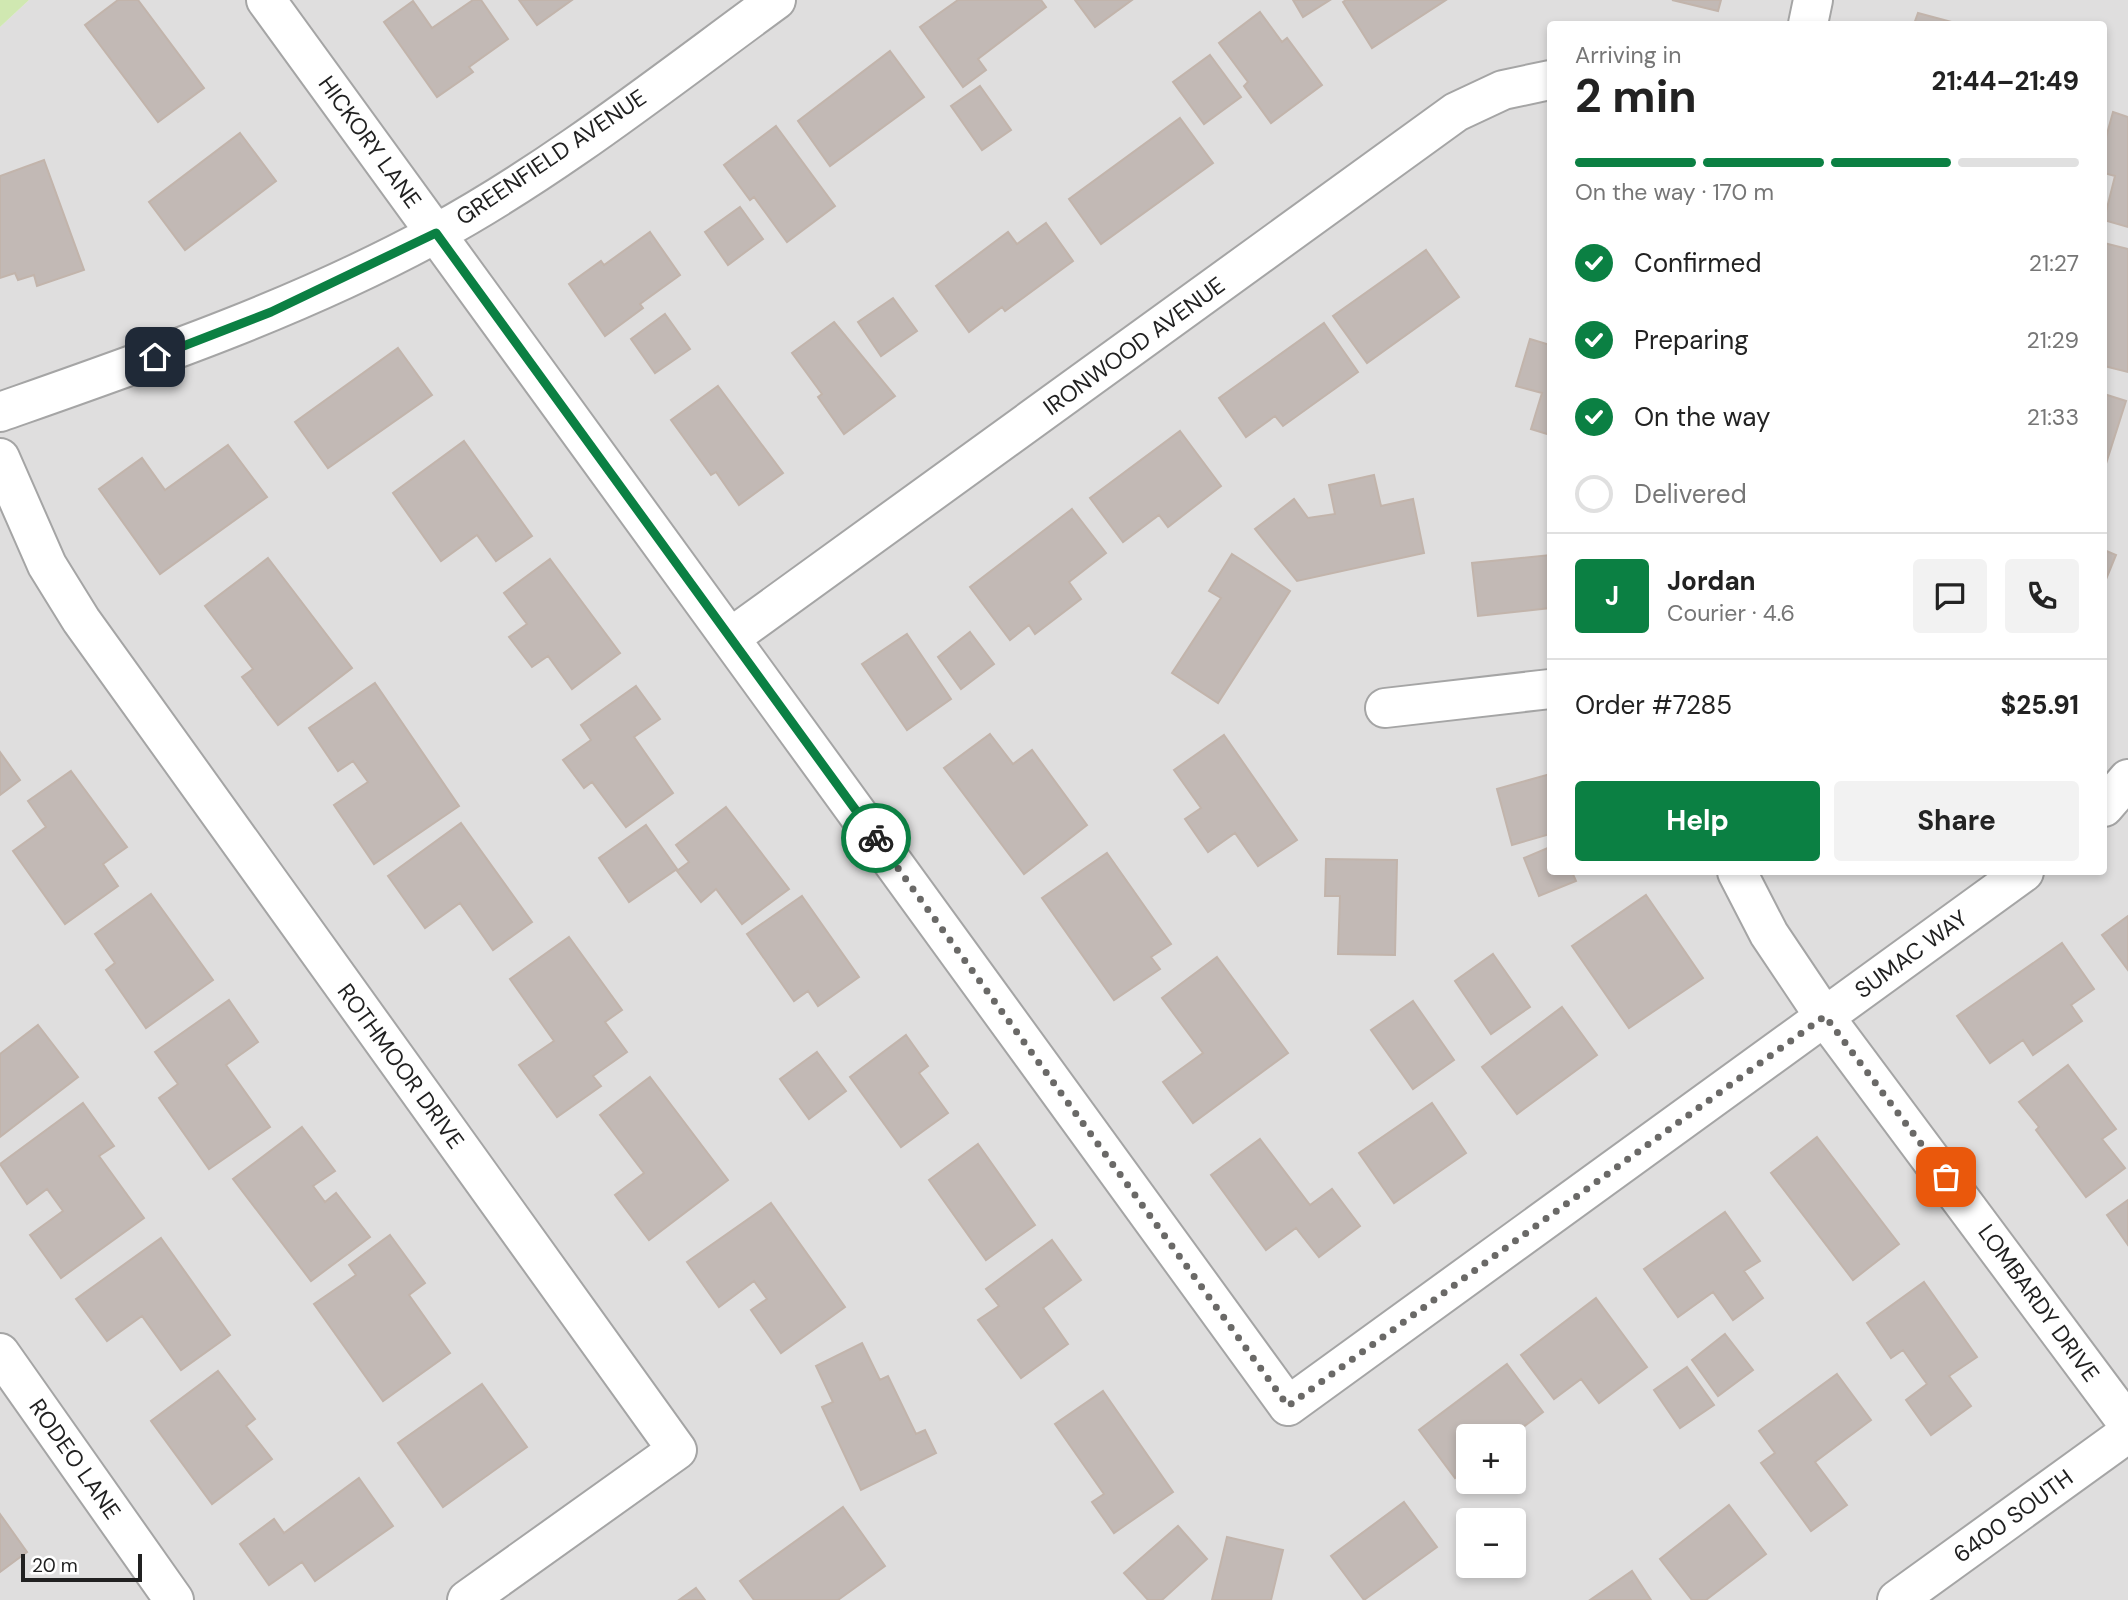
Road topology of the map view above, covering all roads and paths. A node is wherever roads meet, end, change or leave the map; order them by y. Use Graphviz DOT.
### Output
graph roads {
  1 [pos="266,0"];
  2 [pos="776,0"];
  3 [pos="1812,0"];
  4 [pos="1808,21"];
  5 [pos="1547,81"];
  6 [pos="436,233"];
  7 [pos="0,412"];
  8 [pos="0,458"];
  9 [pos="730,638"];
  10 [pos="1547,689"];
  11 [pos="1385,708"];
  12 [pos="2128,779"];
  13 [pos="2107,804"];
  14 [pos="1739,875"];
  15 [pos="2020,875"];
  16 [pos="1825,1016"];
  17 [pos="0,1353"];
  18 [pos="1288,1406"];
  19 [pos="2128,1424"];
  20 [pos="2128,1433"];
  21 [pos="174,1600"];
  22 [pos="467,1600"];
  23 [pos="1897,1600"];
  1 -- 6 [label="street, HICKORY LANE"];
  2 -- 6 [label="street, GREENFIELD AVENUE"];
  3 -- 4 [label="street"];
  5 -- 9 [label="street, IRONWOOD AVENUE"];
  6 -- 7 [label="street, GREENFIELD AVENUE"];
  6 -- 9 [label="street, HICKORY LANE"];
  8 -- 22 [label="street, ROTHMOOR DRIVE"];
  9 -- 18 [label="street, HICKORY LANE"];
  10 -- 11 [label="street"];
  12 -- 13 [label="street"];
  14 -- 16 [label="street, LOMBARDY DRIVE"];
  15 -- 16 [label="street, SUMAC WAY"];
  16 -- 18 [label="street, SUMAC WAY"];
  16 -- 19 [label="street, LOMBARDY DRIVE"];
  17 -- 21 [label="street, RODEO LANE"];
  20 -- 23 [label="street, 6400 SOUTH"];
}
